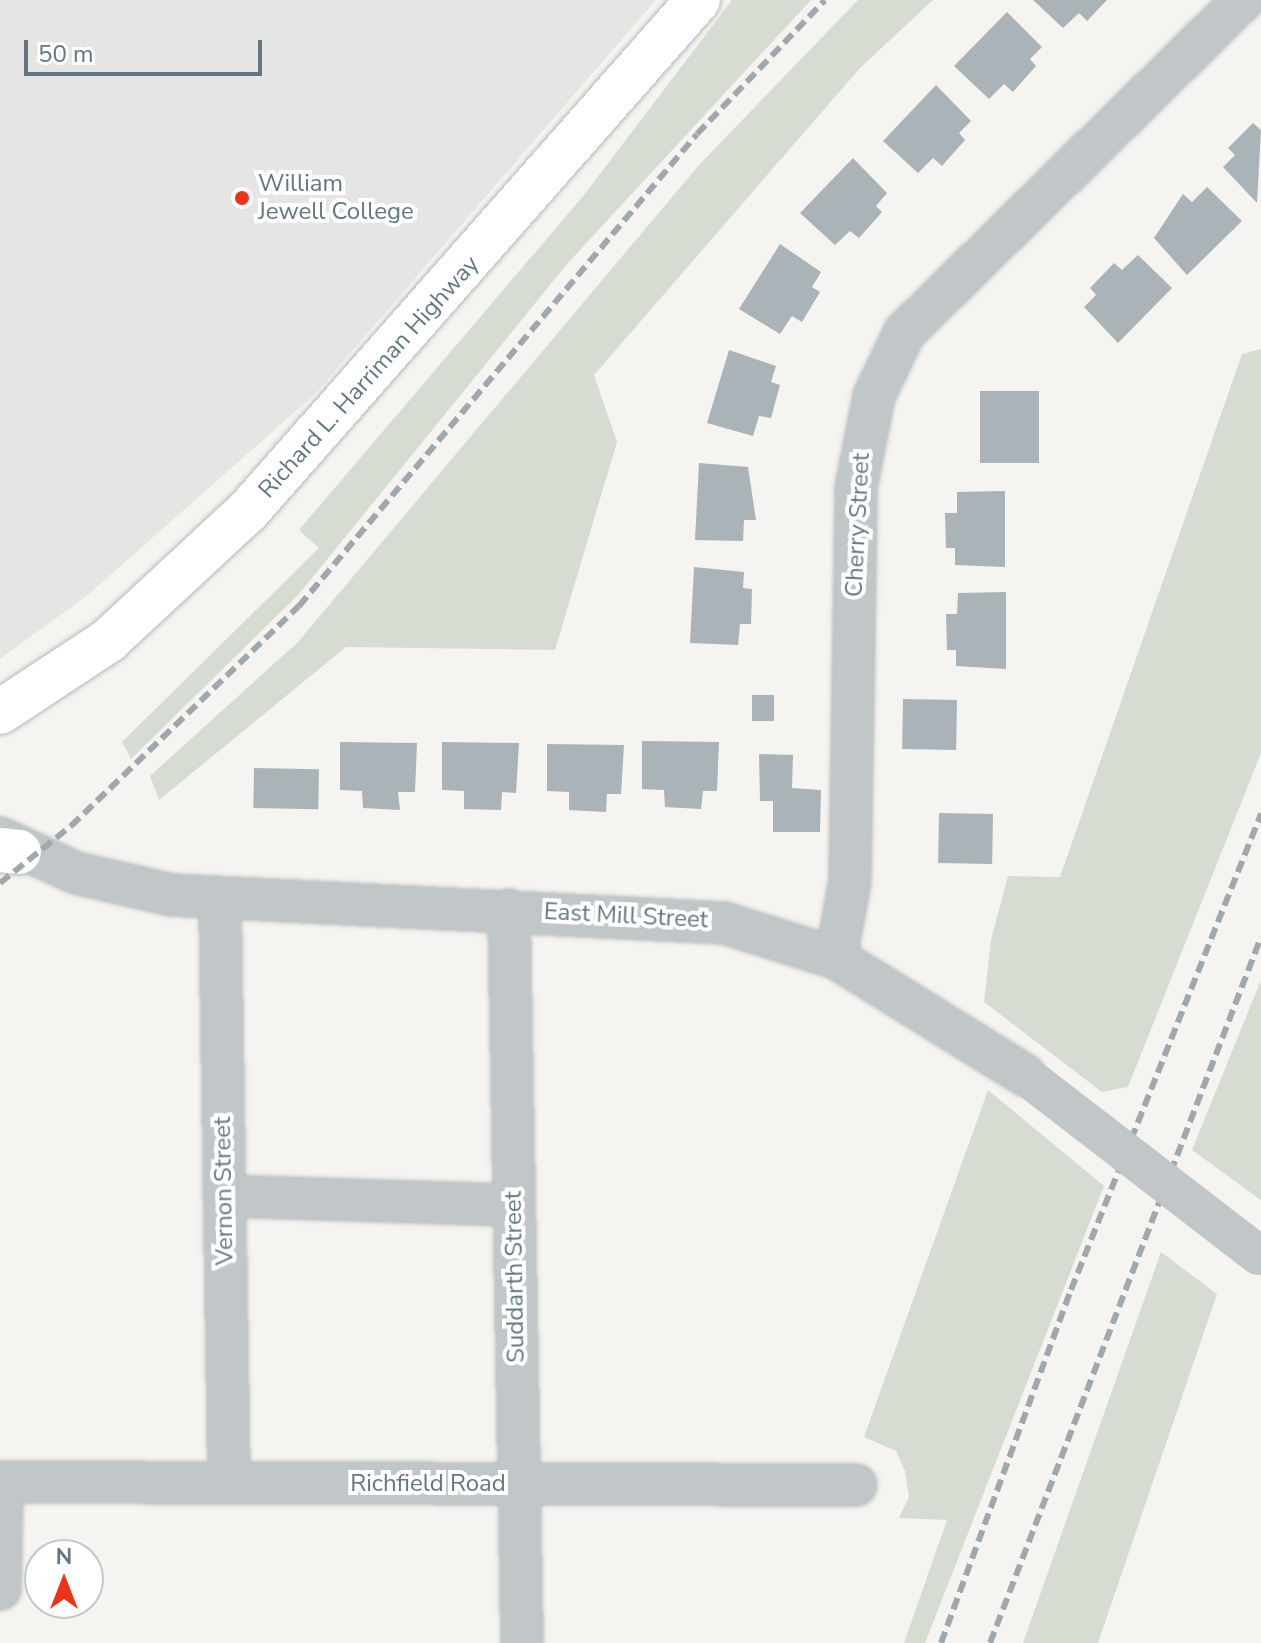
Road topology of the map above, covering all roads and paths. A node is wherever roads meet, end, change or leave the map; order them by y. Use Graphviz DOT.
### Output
graph roads {
  1 [pos="698,0"];
  2 [pos="1243,0"];
  3 [pos="0,712"];
  4 [pos="6,847"];
  5 [pos="220,900"];
  6 [pos="509,910"];
  7 [pos="836,958"];
  8 [pos="224,1196"];
  9 [pos="513,1205"];
  10 [pos="1260,1256"];
  11 [pos="1,1482"];
  12 [pos="229,1482"];
  13 [pos="518,1484"];
  14 [pos="856,1485"];
  15 [pos="0,1589"];
  16 [pos="522,1643"];
  1 -- 3 [label="main road, Richard L. Harriman Highway"];
  2 -- 7 [label="street, Cherry Street"];
  4 -- 5 [label="street, East Mill Street"];
  5 -- 6 [label="street, East Mill Street"];
  5 -- 8 [label="street, Vernon Street"];
  6 -- 7 [label="street, East Mill Street"];
  6 -- 9 [label="street, Suddarth Street"];
  7 -- 10 [label="street, East Mill Street, bridge"];
  8 -- 9 [label="street"];
  8 -- 12 [label="street, Vernon Street"];
  9 -- 13 [label="street, Suddarth Street"];
  11 -- 12 [label="street, Richfield Road"];
  11 -- 15 [label="street"];
  12 -- 13 [label="street, Richfield Road"];
  13 -- 14 [label="street, Richfield Road"];
  13 -- 16 [label="street, Suddarth Street"];
}
